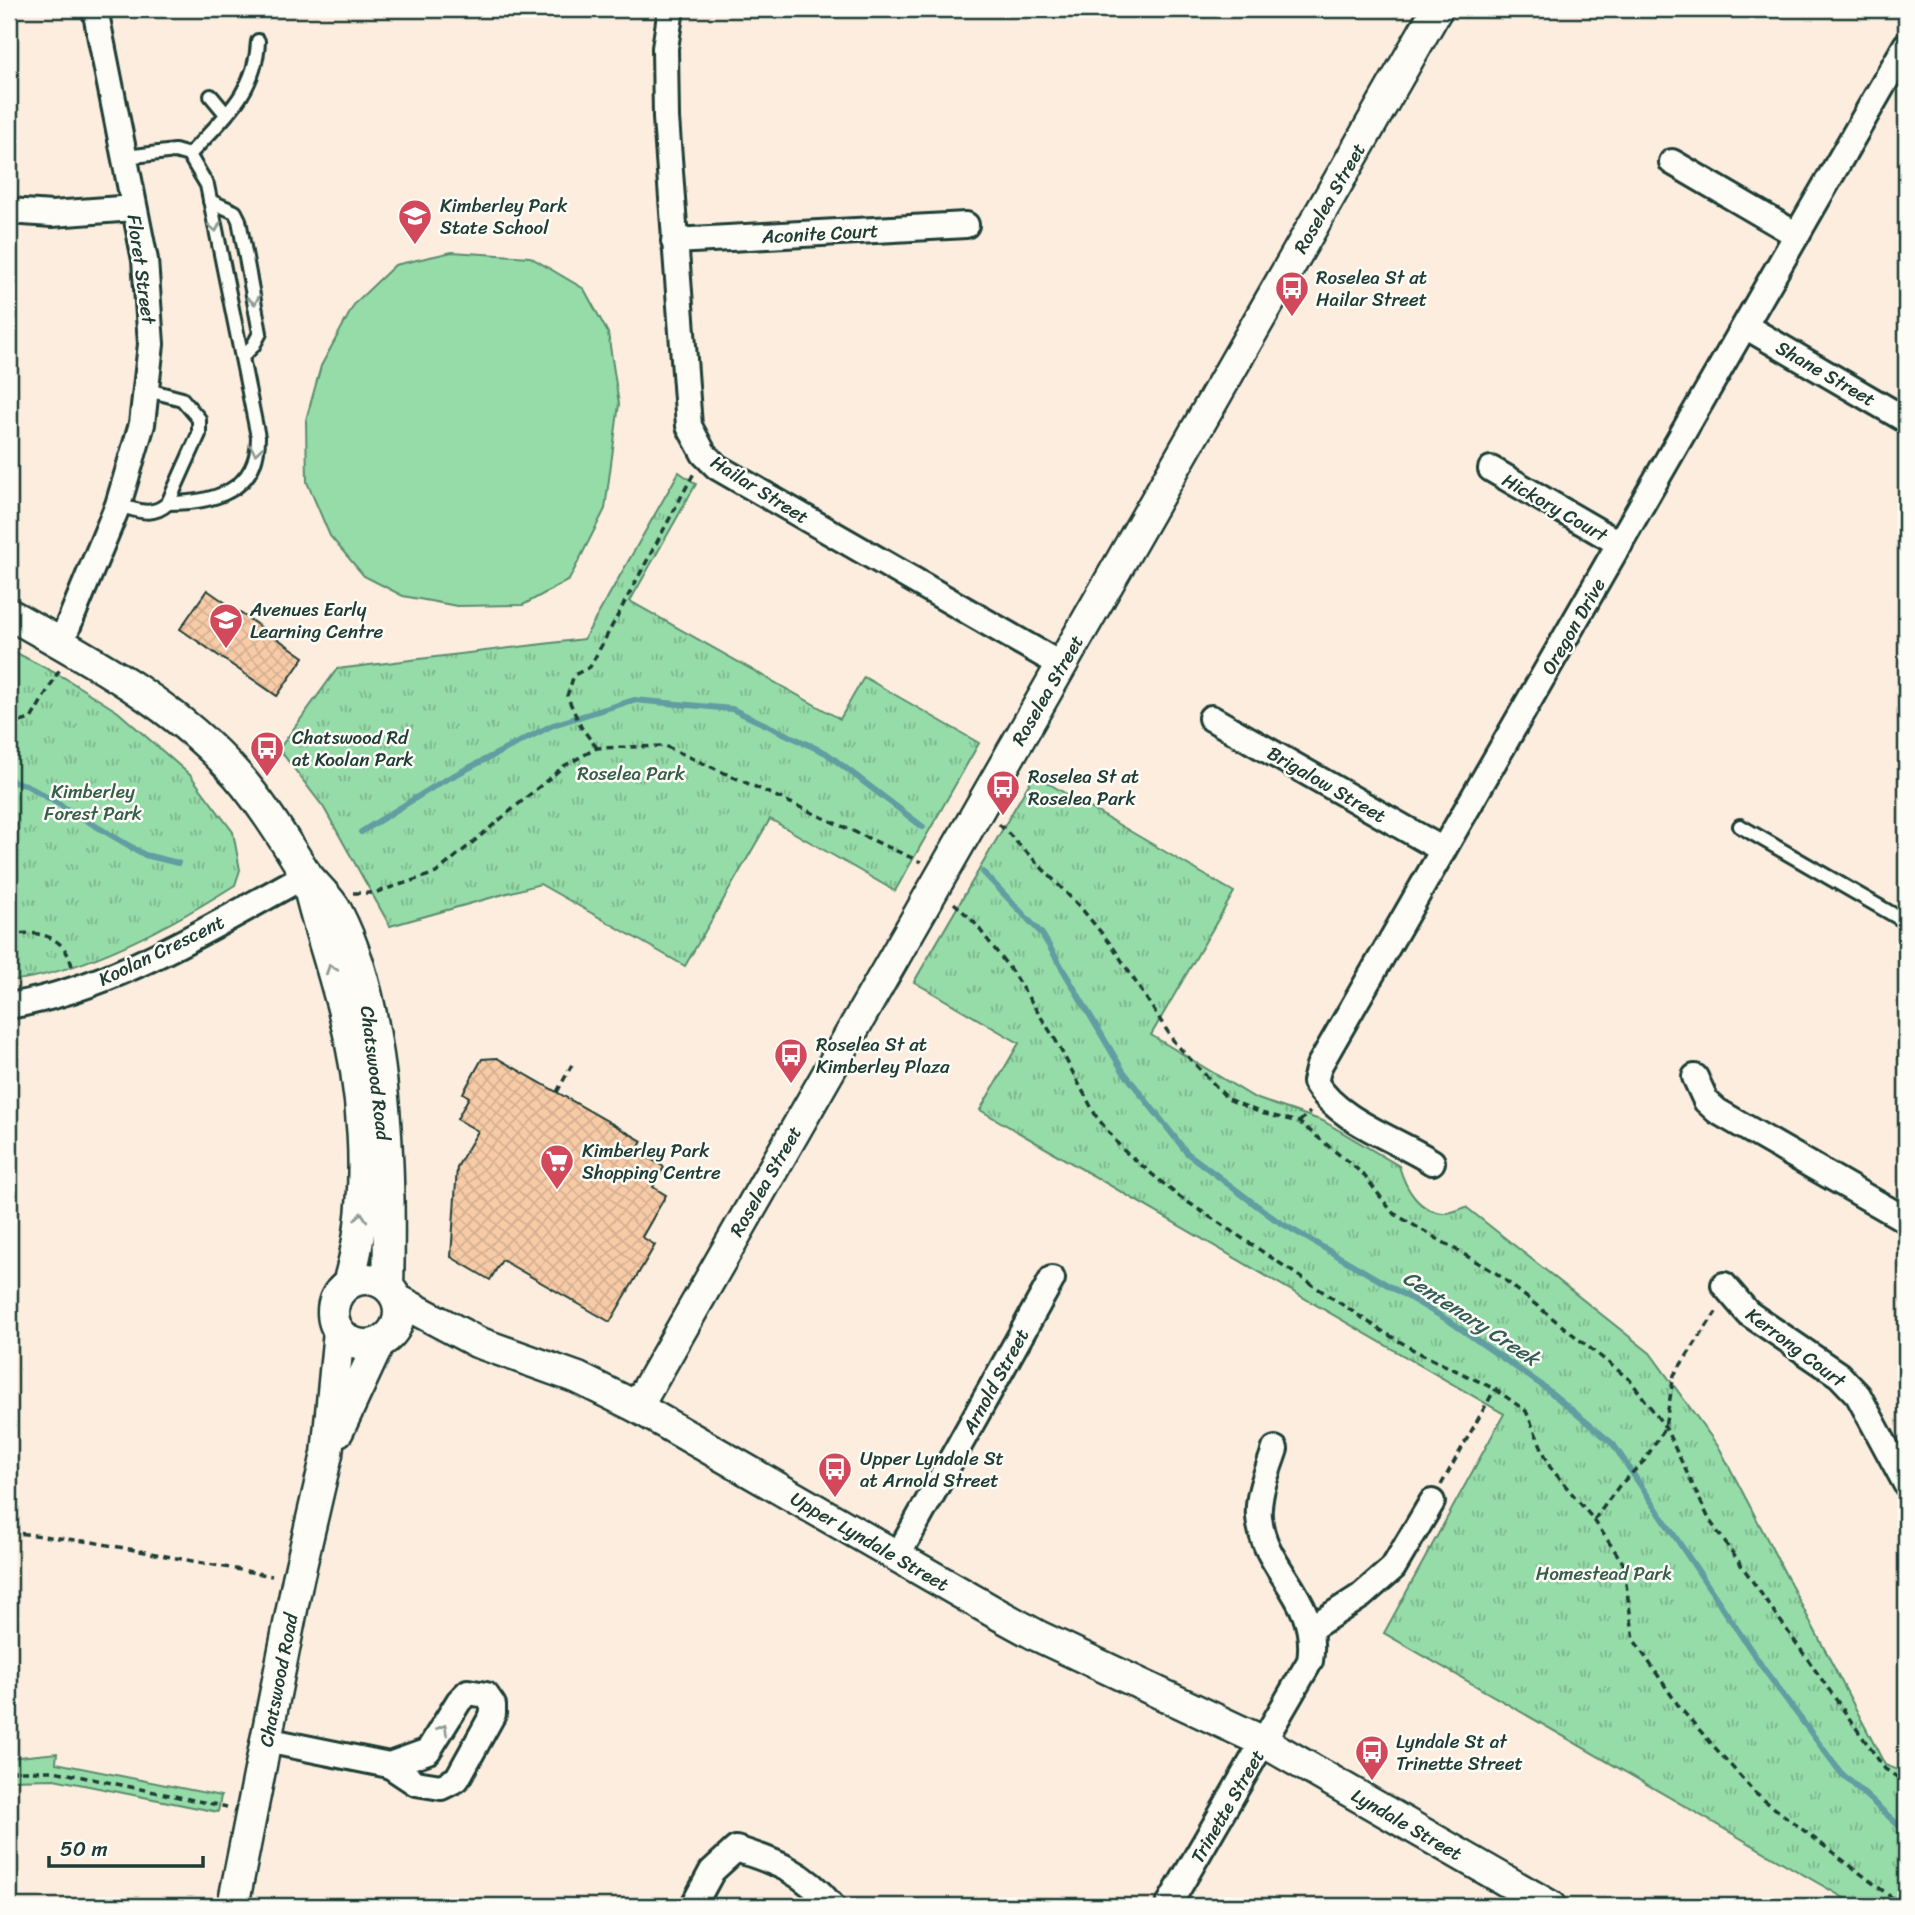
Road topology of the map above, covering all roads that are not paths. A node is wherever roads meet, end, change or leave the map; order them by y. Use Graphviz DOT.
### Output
graph roads {
  1 [pos="95,9"];
  2 [pos="671,9"];
  3 [pos="1437,9"];
  4 [pos="258,41"];
  5 [pos="1906,46"];
  6 [pos="211,96"];
  7 [pos="226,114"];
  8 [pos="189,155"];
  9 [pos="126,157"];
  10 [pos="1672,162"];
  11 [pos="210,201"];
  12 [pos="134,208"];
  13 [pos="9,211"];
  14 [pos="966,225"];
  15 [pos="1797,235"];
  16 [pos="674,241"];
  17 [pos="1745,326"];
  18 [pos="242,357"];
  19 [pos="148,390"];
  20 [pos="1906,419"];
  21 [pos="1491,470"];
  22 [pos="168,503"];
  23 [pos="118,505"];
  24 [pos="1620,544"];
  25 [pos="9,614"];
  26 [pos="61,655"];
  27 [pos="1061,665"];
  28 [pos="1211,718"];
  29 [pos="1740,826"];
  30 [pos="1443,850"];
  31 [pos="306,875"];
  32 [pos="1906,922"];
  33 [pos="9,1006"];
  34 [pos="359,1022"];
  35 [pos="1695,1077"];
  36 [pos="1432,1162"];
  37 [pos="1906,1220"];
  38 [pos="1052,1279"];
  39 [pos="348,1284"];
  40 [pos="1724,1285"];
  41 [pos="393,1293"];
  42 [pos="339,1331"];
  43 [pos="385,1339"];
  44 [pos="477,1342"];
  45 [pos="637,1407"];
  46 [pos="1275,1450"];
  47 [pos="327,1454"];
  48 [pos="1906,1484"];
  49 [pos="1432,1502"];
  50 [pos="897,1557"];
  51 [pos="1310,1629"];
  52 [pos="266,1740"];
  53 [pos="1264,1742"];
  54 [pos="389,1765"];
  55 [pos="233,1906"];
  56 [pos="692,1906"];
  57 [pos="832,1906"];
  58 [pos="1168,1906"];
  59 [pos="1550,1906"];
  1 -- 9 [label="street, Floret Street"];
  2 -- 16 [label="street, Hailar Street"];
  3 -- 27 [label="street, Roselea Street"];
  4 -- 7 [label="lane"];
  5 -- 15 [label="street, Oregon Drive"];
  6 -- 7 [label="lane"];
  7 -- 8 [label="lane"];
  8 -- 9 [label="lane"];
  8 -- 11 [label="lane"];
  9 -- 12 [label="street, Floret Street"];
  10 -- 15 [label="street"];
  11 -- 18 [label="lane, one-way"];
  11 -- 18 [label="lane, one-way"];
  12 -- 13 [label="street"];
  12 -- 19 [label="street, Floret Street"];
  14 -- 16 [label="street, Aconite Court"];
  15 -- 17 [label="street, Oregon Drive"];
  16 -- 27 [label="street, Hailar Street"];
  17 -- 20 [label="street, Shane Street"];
  17 -- 24 [label="street, Oregon Drive"];
  18 -- 22 [label="lane, one-way"];
  19 -- 22 [label="lane"];
  19 -- 23 [label="street, Floret Street"];
  21 -- 24 [label="street, Hickory Court"];
  22 -- 23 [label="lane"];
  23 -- 26 [label="street, Floret Street"];
  24 -- 30 [label="street, Oregon Drive"];
  25 -- 26 [label="street, Chatswood Road"];
  26 -- 31 [label="street, Chatswood Road"];
  27 -- 45 [label="street, Roselea Street"];
  28 -- 30 [label="street, Brigalow Street"];
  29 -- 32 [label="lane"];
  30 -- 36 [label="street, Oregon Drive"];
  31 -- 33 [label="street, Koolan Crescent"];
  31 -- 34 [label="street, Chatswood Road"];
  39 -- 34 [label="street, Chatswood Road, one-way"];
  34 -- 41 [label="street, Chatswood Road"];
  35 -- 37 [label="street"];
  38 -- 50 [label="street, Arnold Street"];
  39 -- 41 [label="street"];
  39 -- 42 [label="street"];
  40 -- 48 [label="street, Kerrong Court"];
  41 -- 43 [label="street"];
  41 -- 44 [label="street, Upper Lyndale Street"];
  42 -- 43 [label="street"];
  42 -- 47 [label="street, Chatswood Road"];
  43 -- 44 [label="street, Upper Lyndale Street"];
  43 -- 47 [label="street, Chatswood Road"];
  44 -- 45 [label="street, Upper Lyndale Street"];
  45 -- 50 [label="street, Upper Lyndale Street"];
  46 -- 51 [label="street"];
  47 -- 52 [label="street, Chatswood Road"];
  49 -- 51 [label="street"];
  50 -- 53 [label="street, Upper Lyndale Street"];
  51 -- 53 [label="street, Trinette Street"];
  52 -- 54 [label="street"];
  52 -- 55 [label="street, Chatswood Road"];
  53 -- 58 [label="street, Trinette Street"];
  53 -- 59 [label="street, Lyndale Street"];
  56 -- 57 [label="street"];
}
